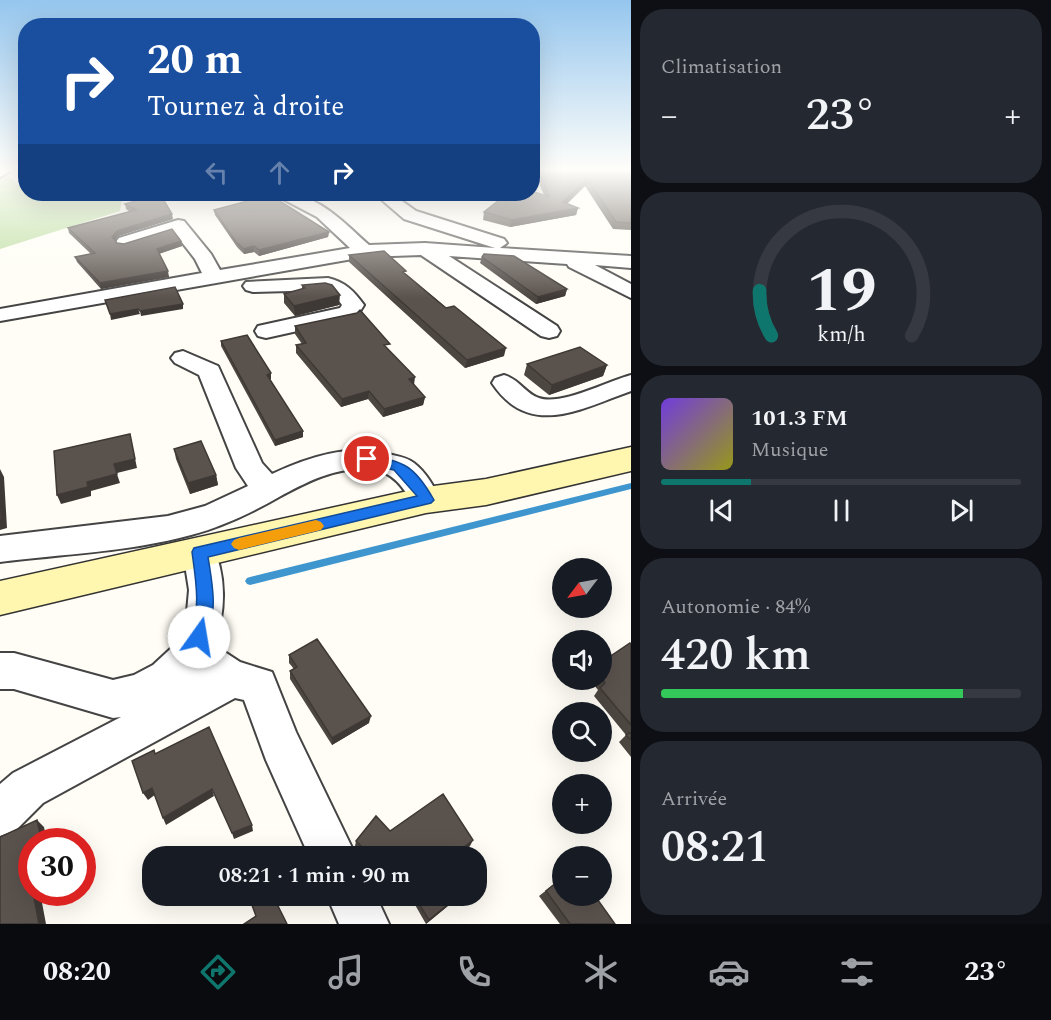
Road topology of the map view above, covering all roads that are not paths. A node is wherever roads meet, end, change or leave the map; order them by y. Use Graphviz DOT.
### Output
graph roads {
  1 [pos="321,212"];
  2 [pos="406,212"];
  3 [pos="125,242"];
  4 [pos="425,249"];
  5 [pos="364,251"];
  6 [pos="538,255"];
  7 [pos="566,258"];
  8 [pos="631,262"];
  9 [pos="223,275"];
  10 [pos="631,292"];
  11 [pos="0,315"];
  12 [pos="266,331"];
  13 [pos="549,331"];
  14 [pos="183,358"];
  15 [pos="504,383"];
  16 [pos="631,383"];
  17 [pos="631,435"];
  18 [pos="631,459"];
  19 [pos="268,490"];
  20 [pos="426,500"];
  21 [pos="0,549"];
  22 [pos="199,552"];
  23 [pos="0,598"];
  24 [pos="193,652"];
  25 [pos="0,671"];
  26 [pos="232,679"];
  27 [pos="0,814"];
  28 [pos="328,846"];
  29 [pos="356,906"];
  30 [pos="364,924"];
  1 -- 5 [label="street"];
  2 -- 6 [label="street"];
  3 -- 9 [label="street"];
  4 -- 5 [label="street"];
  4 -- 6 [label="street"];
  4 -- 13 [label="street"];
  5 -- 9 [label="street"];
  6 -- 7 [label="street"];
  7 -- 8 [label="street"];
  7 -- 10 [label="street"];
  9 -- 11 [label="street"];
  9 -- 12 [label="street"];
  14 -- 19 [label="street"];
  15 -- 16 [label="street"];
  17 -- 20 [label="main road"];
  18 -- 20 [label="main road"];
  19 -- 20 [label="street"];
  19 -- 21 [label="street"];
  20 -- 22 [label="main road"];
  22 -- 23 [label="main road"];
  22 -- 24 [label="street"];
  24 -- 25 [label="street"];
  24 -- 26 [label="street"];
  26 -- 27 [label="street"];
  26 -- 28 [label="street"];
  29 -- 30 [label="street"];
}
